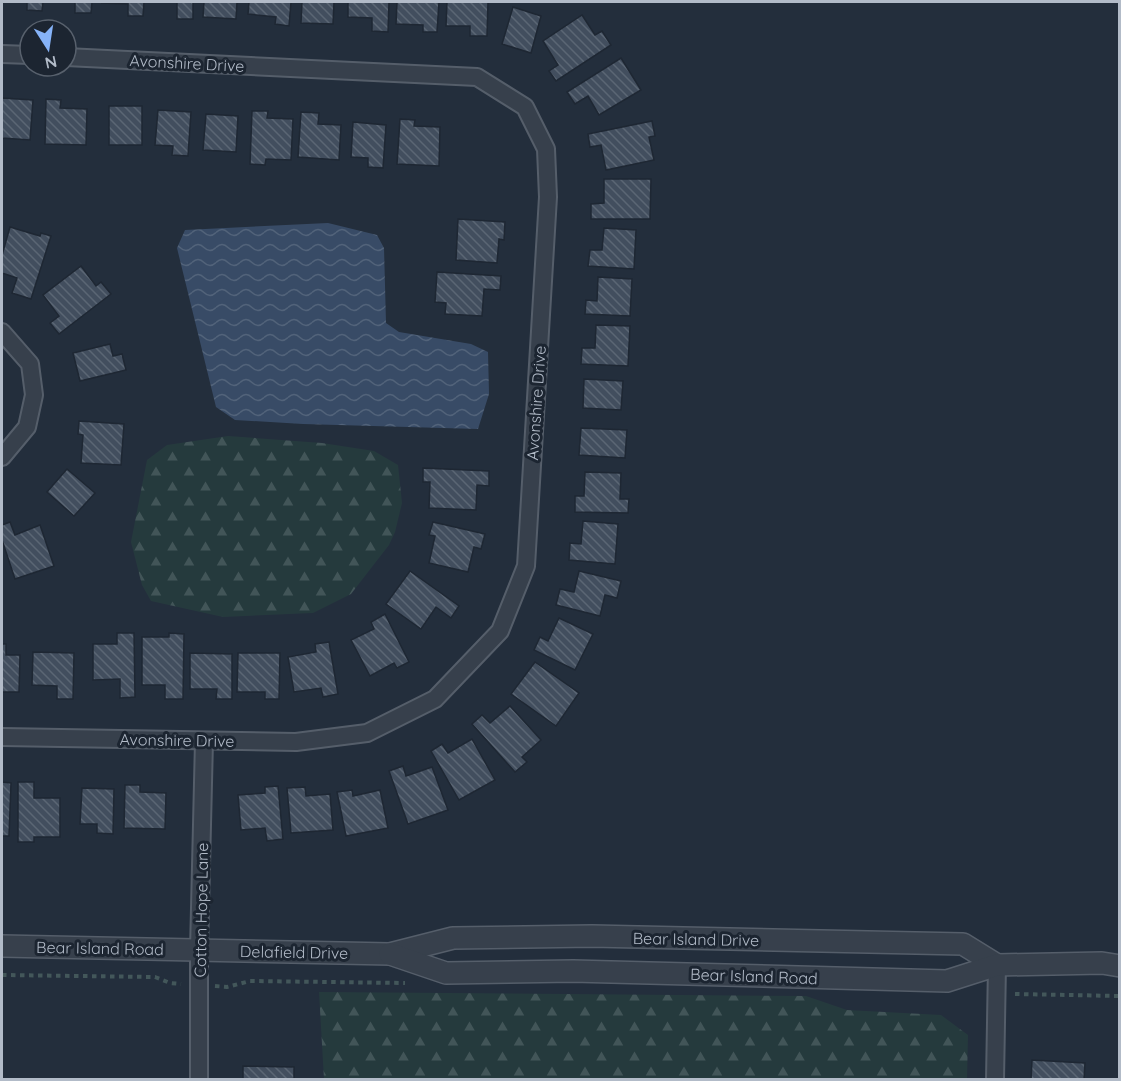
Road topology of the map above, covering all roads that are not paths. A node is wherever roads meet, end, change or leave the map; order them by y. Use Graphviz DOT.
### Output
graph roads {
  1 [pos="2,54"];
  2 [pos="18,55"];
  3 [pos="78,58"];
  4 [pos="2,332"];
  5 [pos="2,457"];
  6 [pos="2,737"];
  7 [pos="204,741"];
  8 [pos="2,946"];
  9 [pos="199,950"];
  10 [pos="390,954"];
  11 [pos="997,965"];
  12 [pos="1119,966"];
  13 [pos="199,1080"];
  14 [pos="994,1080"];
  1 -- 2 [label="street"];
  3 -- 7 [label="street, Avonshire Drive"];
  4 -- 5 [label="street"];
  6 -- 7 [label="street, Avonshire Drive"];
  7 -- 9 [label="street, Cotton Hope Lane"];
  8 -- 9 [label="street, Bear Island Road"];
  9 -- 10 [label="street, Delafield Drive"];
  9 -- 13 [label="street, Cotton Hope Lane"];
  10 -- 11 [label="street, Bear Island Road"];
  10 -- 11 [label="street, Bear Island Drive"];
  11 -- 12 [label="street, Bear Island Road"];
  11 -- 14 [label="street"];
}
